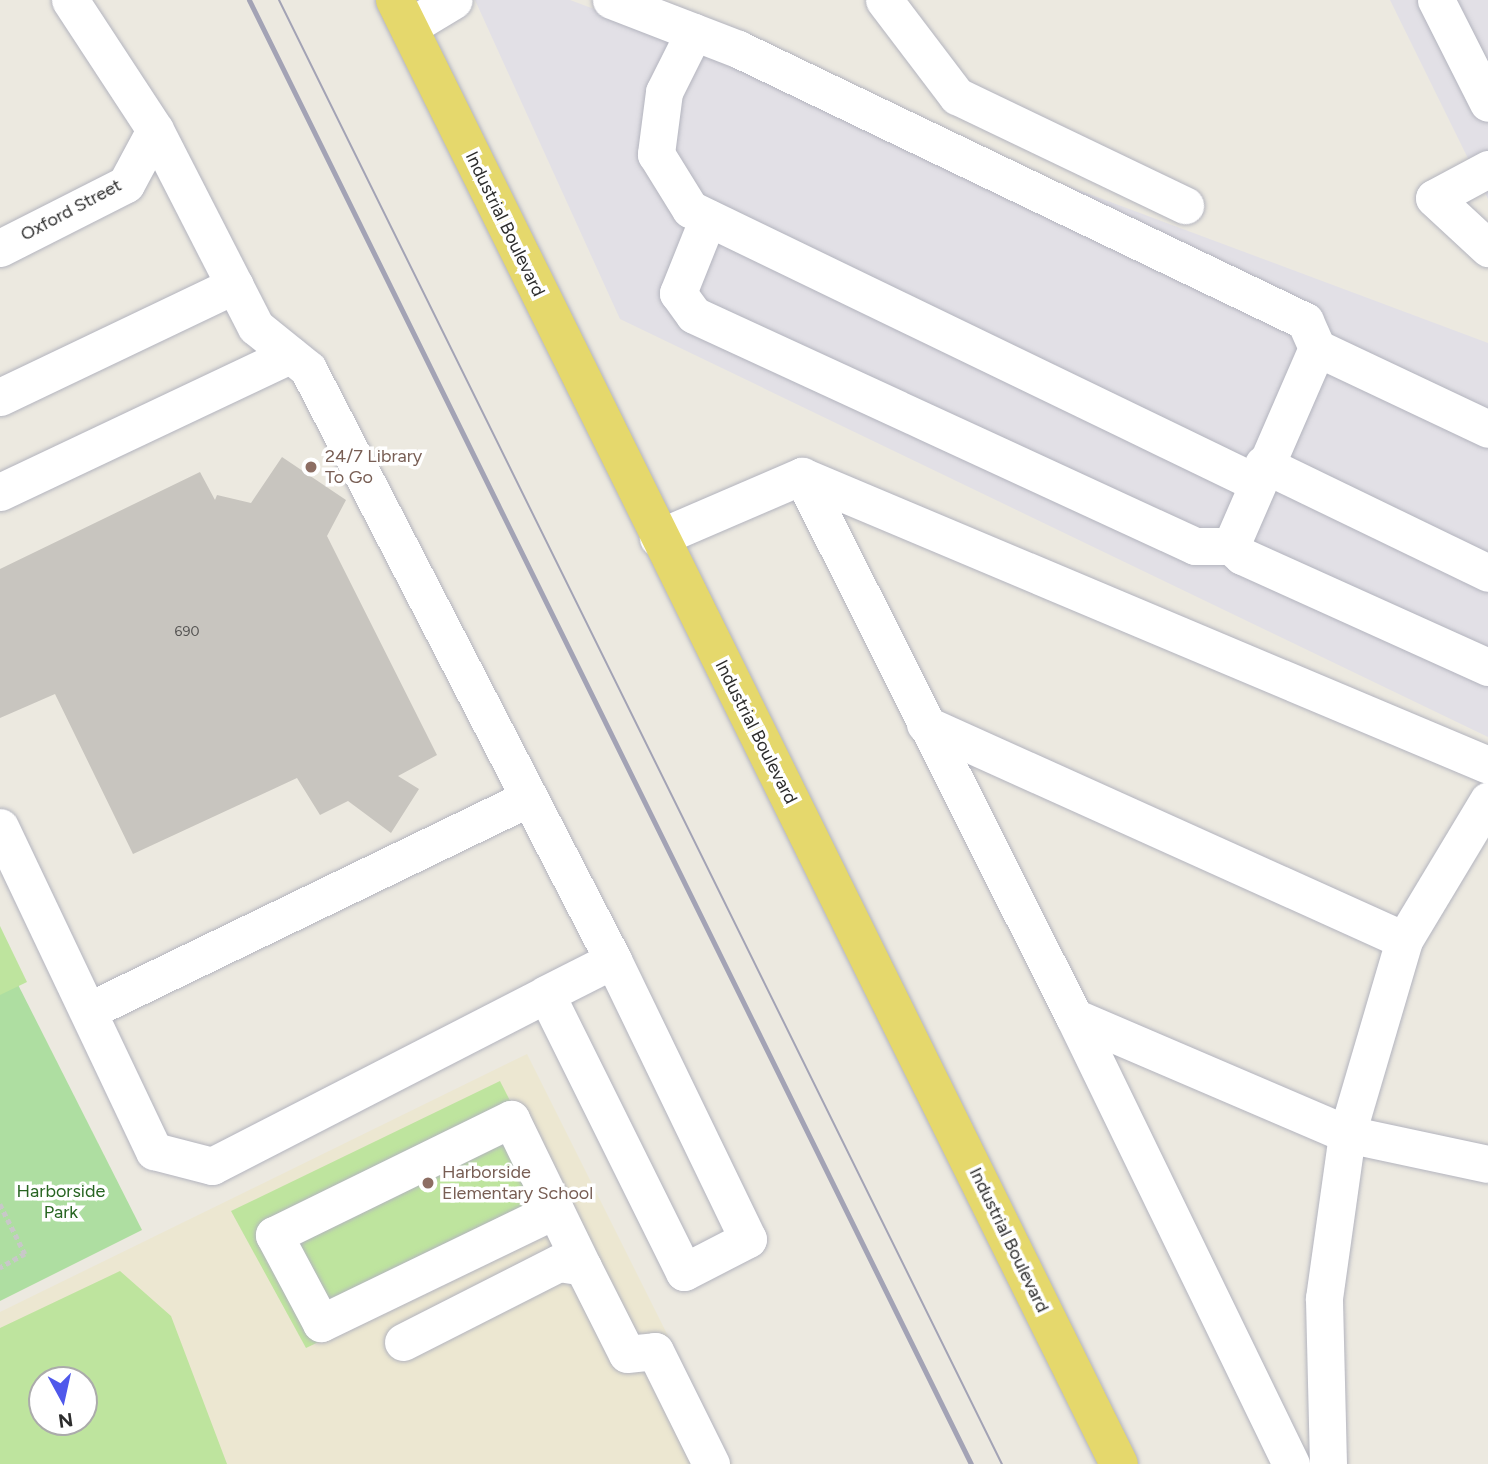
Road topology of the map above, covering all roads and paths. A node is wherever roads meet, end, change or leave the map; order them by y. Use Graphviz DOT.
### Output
graph roads {
  1 [pos="70,0"];
  2 [pos="454,0"];
  3 [pos="611,0"];
  4 [pos="884,0"];
  5 [pos="1436,0"];
  6 [pos="402,14"];
  7 [pos="694,32"];
  8 [pos="1488,103"];
  9 [pos="155,130"];
  10 [pos="1488,169"];
  11 [pos="1185,205"];
  12 [pos="708,218"];
  13 [pos="0,248"];
  14 [pos="1488,248"];
  15 [pos="235,285"];
  16 [pos="1317,348"];
  17 [pos="290,355"];
  18 [pos="0,397"];
  19 [pos="1488,429"];
  20 [pos="1259,473"];
  21 [pos="802,476"];
  22 [pos="0,492"];
  23 [pos="658,538"];
  24 [pos="1231,546"];
  25 [pos="1488,573"];
  26 [pos="1488,667"];
  27 [pos="925,723"];
  28 [pos="1488,765"];
  29 [pos="529,798"];
  30 [pos="1488,800"];
  31 [pos="0,827"];
  32 [pos="1404,940"];
  33 [pos="613,960"];
  34 [pos="546,994"];
  35 [pos="88,1011"];
  36 [pos="1074,1017"];
  37 [pos="1347,1134"];
  38 [pos="1488,1164"];
  39 [pos="0,1204"];
  40 [pos="555,1210"];
  41 [pos="583,1267"];
  42 [pos="0,1268"];
  43 [pos="403,1342"];
  44 [pos="710,1464"];
  45 [pos="1119,1464"];
  46 [pos="1291,1464"];
  47 [pos="1328,1464"];
  1 -- 9 [label="street"];
  2 -- 6 [label="street"];
  3 -- 7 [label="street"];
  4 -- 11 [label="street"];
  5 -- 8 [label="street"];
  6 -- 23 [label="main road, Industrial Boulevard"];
  7 -- 12 [label="street"];
  7 -- 16 [label="street"];
  9 -- 13 [label="street, Oxford Street"];
  9 -- 15 [label="street"];
  10 -- 14 [label="street"];
  12 -- 20 [label="street"];
  12 -- 24 [label="street"];
  15 -- 17 [label="street"];
  15 -- 18 [label="street"];
  16 -- 19 [label="street"];
  16 -- 20 [label="street"];
  17 -- 22 [label="street"];
  17 -- 29 [label="street"];
  20 -- 24 [label="street"];
  20 -- 25 [label="street"];
  21 -- 23 [label="street"];
  21 -- 27 [label="street"];
  21 -- 28 [label="street"];
  23 -- 45 [label="main road, Industrial Boulevard"];
  24 -- 26 [label="street"];
  27 -- 32 [label="street"];
  27 -- 36 [label="street"];
  29 -- 33 [label="street"];
  29 -- 35 [label="street"];
  30 -- 32 [label="street"];
  31 -- 35 [label="street"];
  32 -- 37 [label="street"];
  33 -- 34 [label="street"];
  33 -- 34 [label="street"];
  34 -- 35 [label="street"];
  36 -- 37 [label="street"];
  36 -- 46 [label="street"];
  37 -- 38 [label="street"];
  37 -- 47 [label="street"];
  39 -- 42 [label="path"];
  40 -- 40 [label="street"];
  40 -- 41 [label="street"];
  41 -- 43 [label="street"];
  41 -- 44 [label="street"];
}
